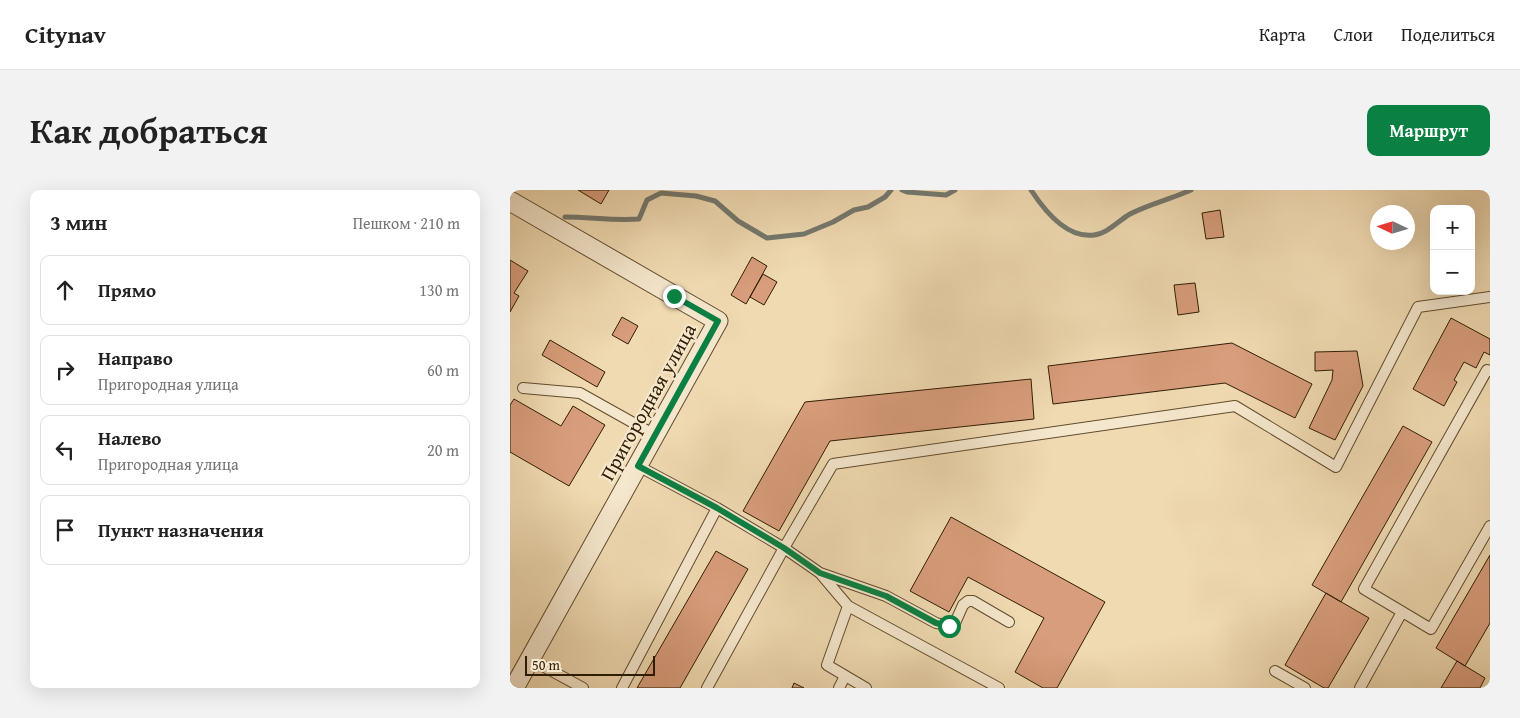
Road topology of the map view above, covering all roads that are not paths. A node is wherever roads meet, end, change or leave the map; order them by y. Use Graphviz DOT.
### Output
graph roads {
  1 [pos="510,201"];
  2 [pos="1490,297"];
  3 [pos="1490,371"];
  4 [pos="523,388"];
  5 [pos="655,435"];
  6 [pos="638,466"];
  7 [pos="717,508"];
  8 [pos="1490,526"];
  9 [pos="784,548"];
  10 [pos="820,573"];
  11 [pos="848,606"];
  12 [pos="1402,612"];
  13 [pos="1009,622"];
  14 [pos="530,659"];
  15 [pos="1275,671"];
  16 [pos="845,676"];
  17 [pos="983,684"];
  18 [pos="514,688"];
  19 [pos="583,688"];
  20 [pos="622,688"];
  21 [pos="707,688"];
  22 [pos="838,688"];
  23 [pos="866,688"];
  24 [pos="1000,688"];
  25 [pos="1305,688"];
  26 [pos="1360,688"];
  1 -- 5 [label="street, Пригородная улица"];
  2 -- 9 [label="lane"];
  3 -- 12 [label="lane"];
  4 -- 5 [label="lane"];
  5 -- 6 [label="street, Пригородная улица"];
  6 -- 7 [label="lane"];
  6 -- 14 [label="street, Пригородная улица"];
  7 -- 9 [label="lane"];
  7 -- 20 [label="lane"];
  8 -- 12 [label="lane"];
  9 -- 10 [label="lane"];
  9 -- 21 [label="lane"];
  10 -- 11 [label="lane"];
  10 -- 13 [label="lane"];
  11 -- 16 [label="lane"];
  11 -- 17 [label="lane"];
  12 -- 26 [label="lane"];
  14 -- 18 [label="street, Пригородная улица"];
  14 -- 19 [label="lane"];
  15 -- 25 [label="lane"];
  16 -- 22 [label="lane"];
  16 -- 23 [label="lane"];
  17 -- 24 [label="lane"];
}
